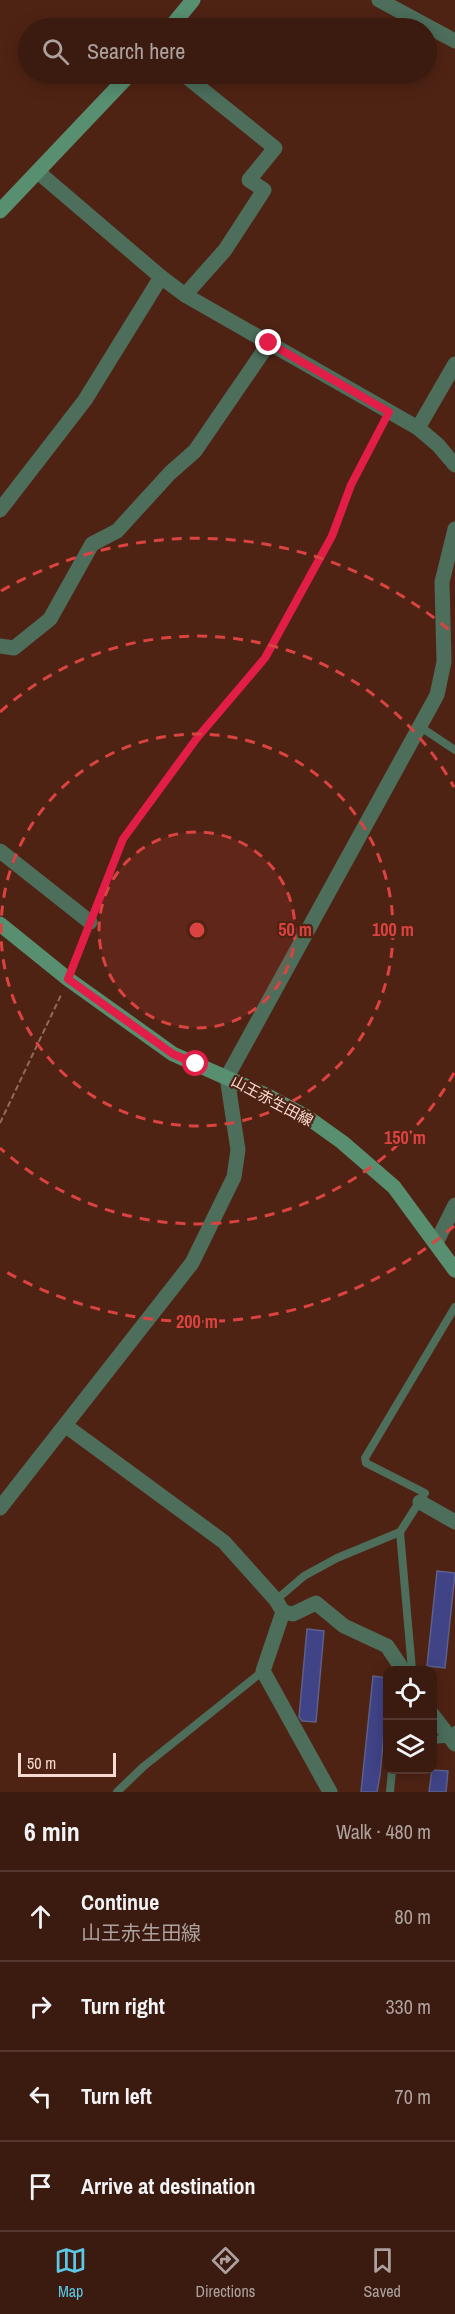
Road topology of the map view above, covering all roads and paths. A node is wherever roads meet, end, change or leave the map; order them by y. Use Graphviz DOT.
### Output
graph roads {
  1 [pos="193,0"];
  2 [pos="379,0"];
  3 [pos="178,18"];
  4 [pos="412,18"];
  5 [pos="437,31"];
  6 [pos="455,41"];
  7 [pos="121,84"];
  8 [pos="195,84"];
  9 [pos="38,172"];
  10 [pos="0,211"];
  11 [pos="160,277"];
  12 [pos="185,295"];
  13 [pos="269,343"];
  14 [pos="455,364"];
  15 [pos="389,412"];
  16 [pos="418,428"];
  17 [pos="455,465"];
  18 [pos="0,510"];
  19 [pos="455,529"];
  20 [pos="0,646"];
  21 [pos="419,726"];
  22 [pos="455,750"];
  23 [pos="0,851"];
  24 [pos="90,922"];
  25 [pos="0,924"];
  26 [pos="68,979"];
  27 [pos="226,1077"];
  28 [pos="0,1123"];
  29 [pos="455,1205"];
  30 [pos="436,1243"];
  31 [pos="455,1270"];
  32 [pos="455,1307"];
  33 [pos="66,1426"];
  34 [pos="420,1502"];
  35 [pos="0,1508"];
  36 [pos="455,1522"];
  37 [pos="400,1532"];
  38 [pos="279,1606"];
  39 [pos="400,1666"];
  40 [pos="412,1666"];
  41 [pos="263,1671"];
  42 [pos="437,1719"];
  43 [pos="453,1737"];
  44 [pos="437,1739"];
  45 [pos="392,1774"];
  46 [pos="117,1792"];
  47 [pos="330,1792"];
  48 [pos="390,1792"];
  1 -- 3 [label="main road"];
  2 -- 4 [label="street"];
  5 -- 6 [label="street"];
  7 -- 9 [label="main road"];
  8 -- 12 [label="street"];
  9 -- 10 [label="main road"];
  9 -- 11 [label="street"];
  11 -- 12 [label="street"];
  11 -- 18 [label="street"];
  12 -- 13 [label="street"];
  13 -- 15 [label="street"];
  13 -- 20 [label="street"];
  14 -- 16 [label="street"];
  15 -- 16 [label="street"];
  15 -- 24 [label="path"];
  16 -- 17 [label="street"];
  19 -- 21 [label="street"];
  21 -- 22 [label="lane"];
  21 -- 27 [label="street"];
  23 -- 24 [label="street"];
  24 -- 26 [label="path"];
  25 -- 26 [label="main road, 山王赤生田線"];
  26 -- 27 [label="main road, 山王赤生田線"];
  26 -- 28 [label="path"];
  27 -- 30 [label="main road, 山王赤生田線"];
  27 -- 33 [label="street"];
  29 -- 30 [label="street"];
  30 -- 31 [label="main road, 山王赤生田線"];
  32 -- 34 [label="lane"];
  33 -- 35 [label="street"];
  33 -- 38 [label="street"];
  34 -- 36 [label="street"];
  34 -- 37 [label="lane"];
  37 -- 38 [label="lane"];
  37 -- 40 [label="lane"];
  38 -- 39 [label="street"];
  38 -- 41 [label="street"];
  41 -- 46 [label="lane"];
  41 -- 47 [label="street"];
  42 -- 43 [label="street"];
  43 -- 44 [label="lane"];
  45 -- 48 [label="lane"];
}
